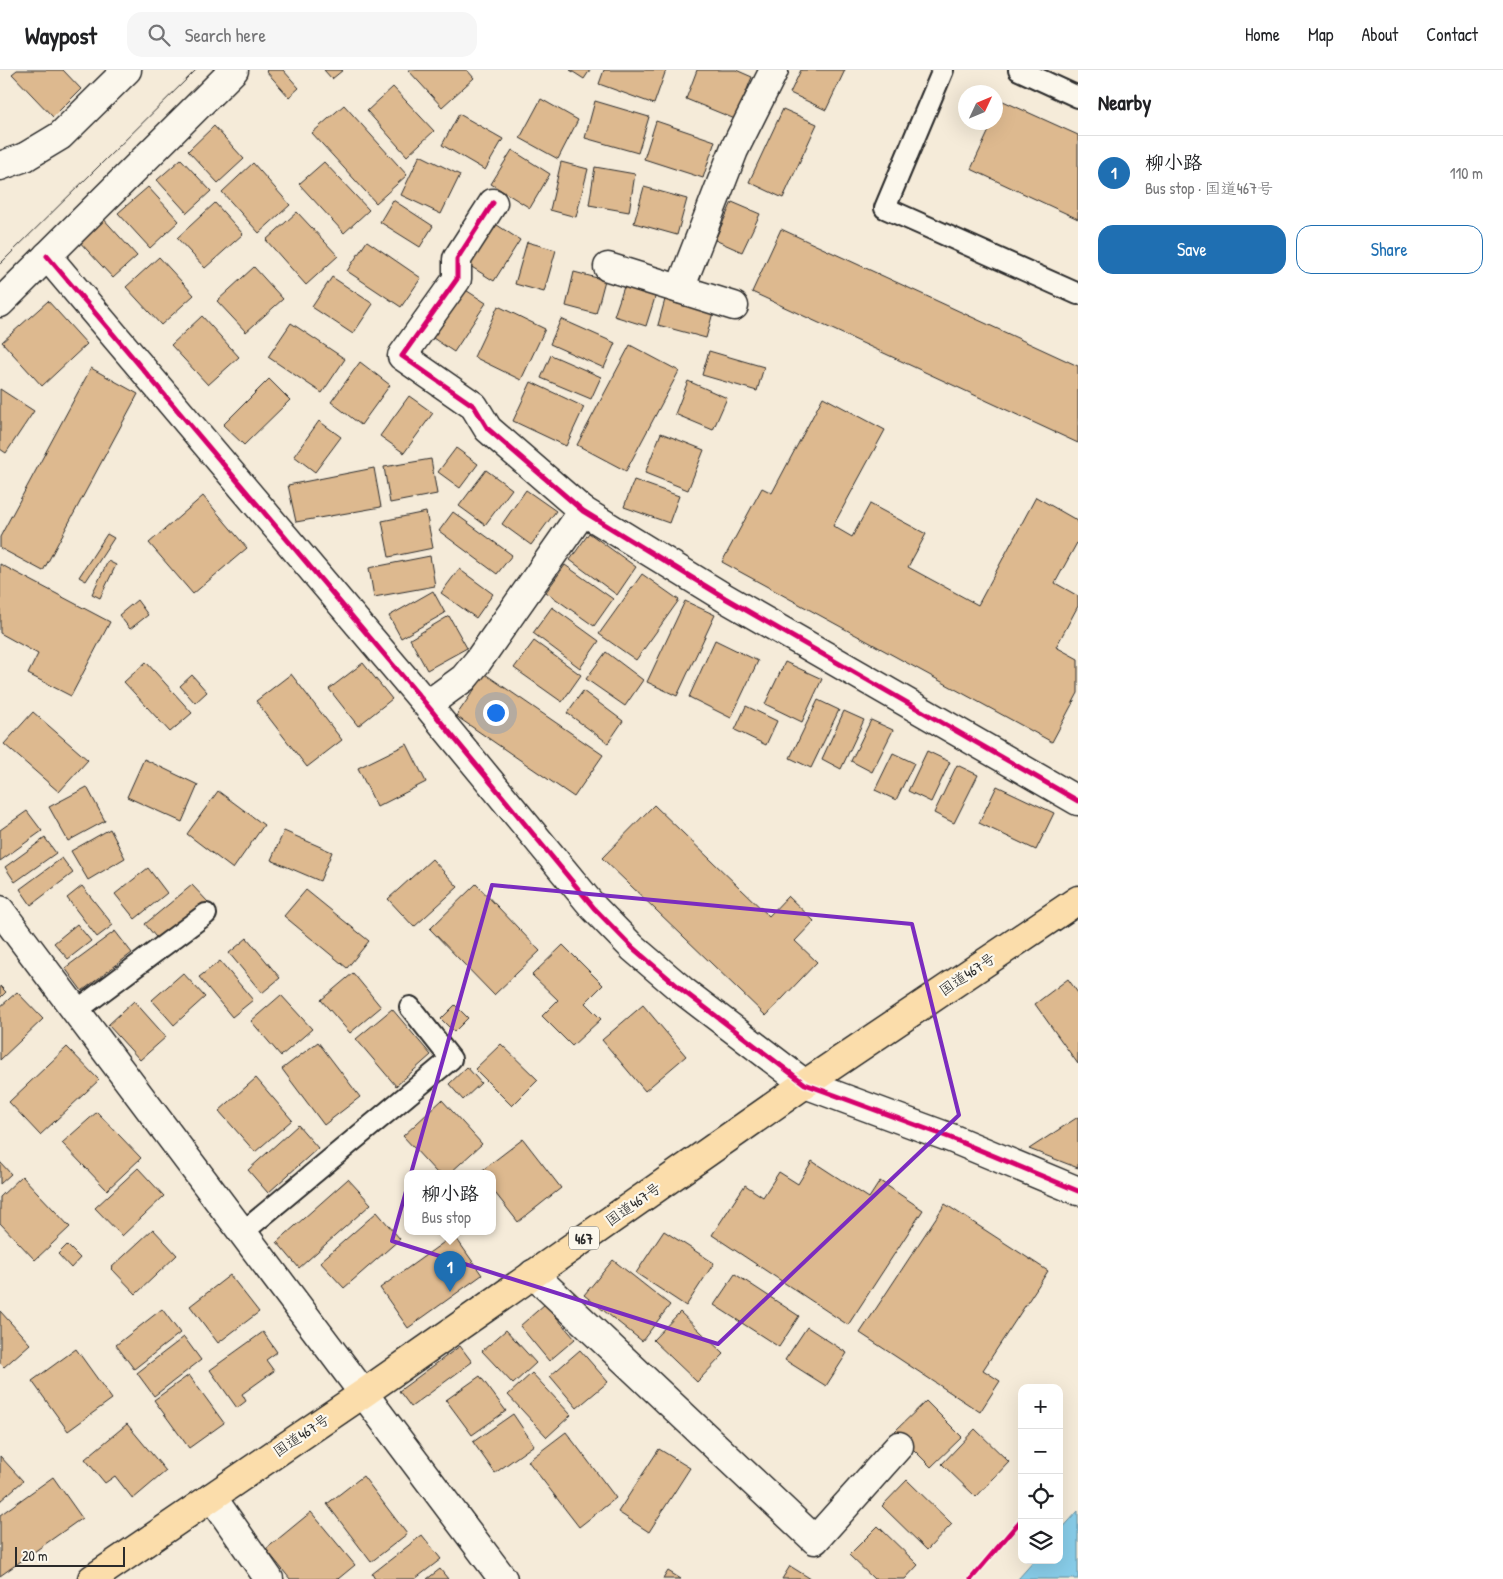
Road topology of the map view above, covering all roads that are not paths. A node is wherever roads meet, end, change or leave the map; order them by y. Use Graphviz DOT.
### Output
graph roads {
  1 [pos="127,70"];
  2 [pos="234,70"];
  3 [pos="774,70"];
  4 [pos="942,70"];
  5 [pos="1019,70"];
  6 [pos="1078,97"];
  7 [pos="12,162"];
  8 [pos="493,203"];
  9 [pos="47,256"];
  10 [pos="608,267"];
  11 [pos="680,289"];
  12 [pos="1078,294"];
  13 [pos="0,303"];
  14 [pos="734,306"];
  15 [pos="584,511"];
  16 [pos="427,705"];
  17 [pos="1078,801"];
  18 [pos="1078,900"];
  19 [pos="0,910"];
  20 [pos="206,914"];
  21 [pos="410,1007"];
  22 [pos="76,1011"];
  23 [pos="805,1084"];
  24 [pos="1078,1191"];
  25 [pos="243,1232"];
  26 [pos="533,1274"];
  27 [pos="364,1392"];
  28 [pos="899,1446"];
  29 [pos="212,1497"];
  30 [pos="92,1579"];
  31 [pos="269,1579"];
  32 [pos="503,1579"];
  1 -- 7 [label="street"];
  2 -- 9 [label="street"];
  3 -- 11 [label="street"];
  4 -- 12 [label="lane"];
  5 -- 6 [label="lane"];
  8 -- 15 [label="street"];
  9 -- 13 [label="street"];
  9 -- 16 [label="street"];
  10 -- 11 [label="street"];
  11 -- 14 [label="street"];
  15 -- 16 [label="street"];
  15 -- 17 [label="street"];
  16 -- 23 [label="street"];
  18 -- 23 [label="highway, 国道467号 / 467"];
  19 -- 22 [label="street"];
  20 -- 22 [label="lane"];
  21 -- 25 [label="lane"];
  22 -- 25 [label="street"];
  23 -- 24 [label="street"];
  23 -- 26 [label="highway, 国道467号 / 467"];
  25 -- 27 [label="street"];
  26 -- 27 [label="highway, 国道467号 / 467"];
  26 -- 28 [label="street"];
  27 -- 29 [label="highway, 国道467号 / 467"];
  27 -- 32 [label="street"];
  29 -- 30 [label="highway, 国道467号 / 467"];
  29 -- 31 [label="street"];
}
